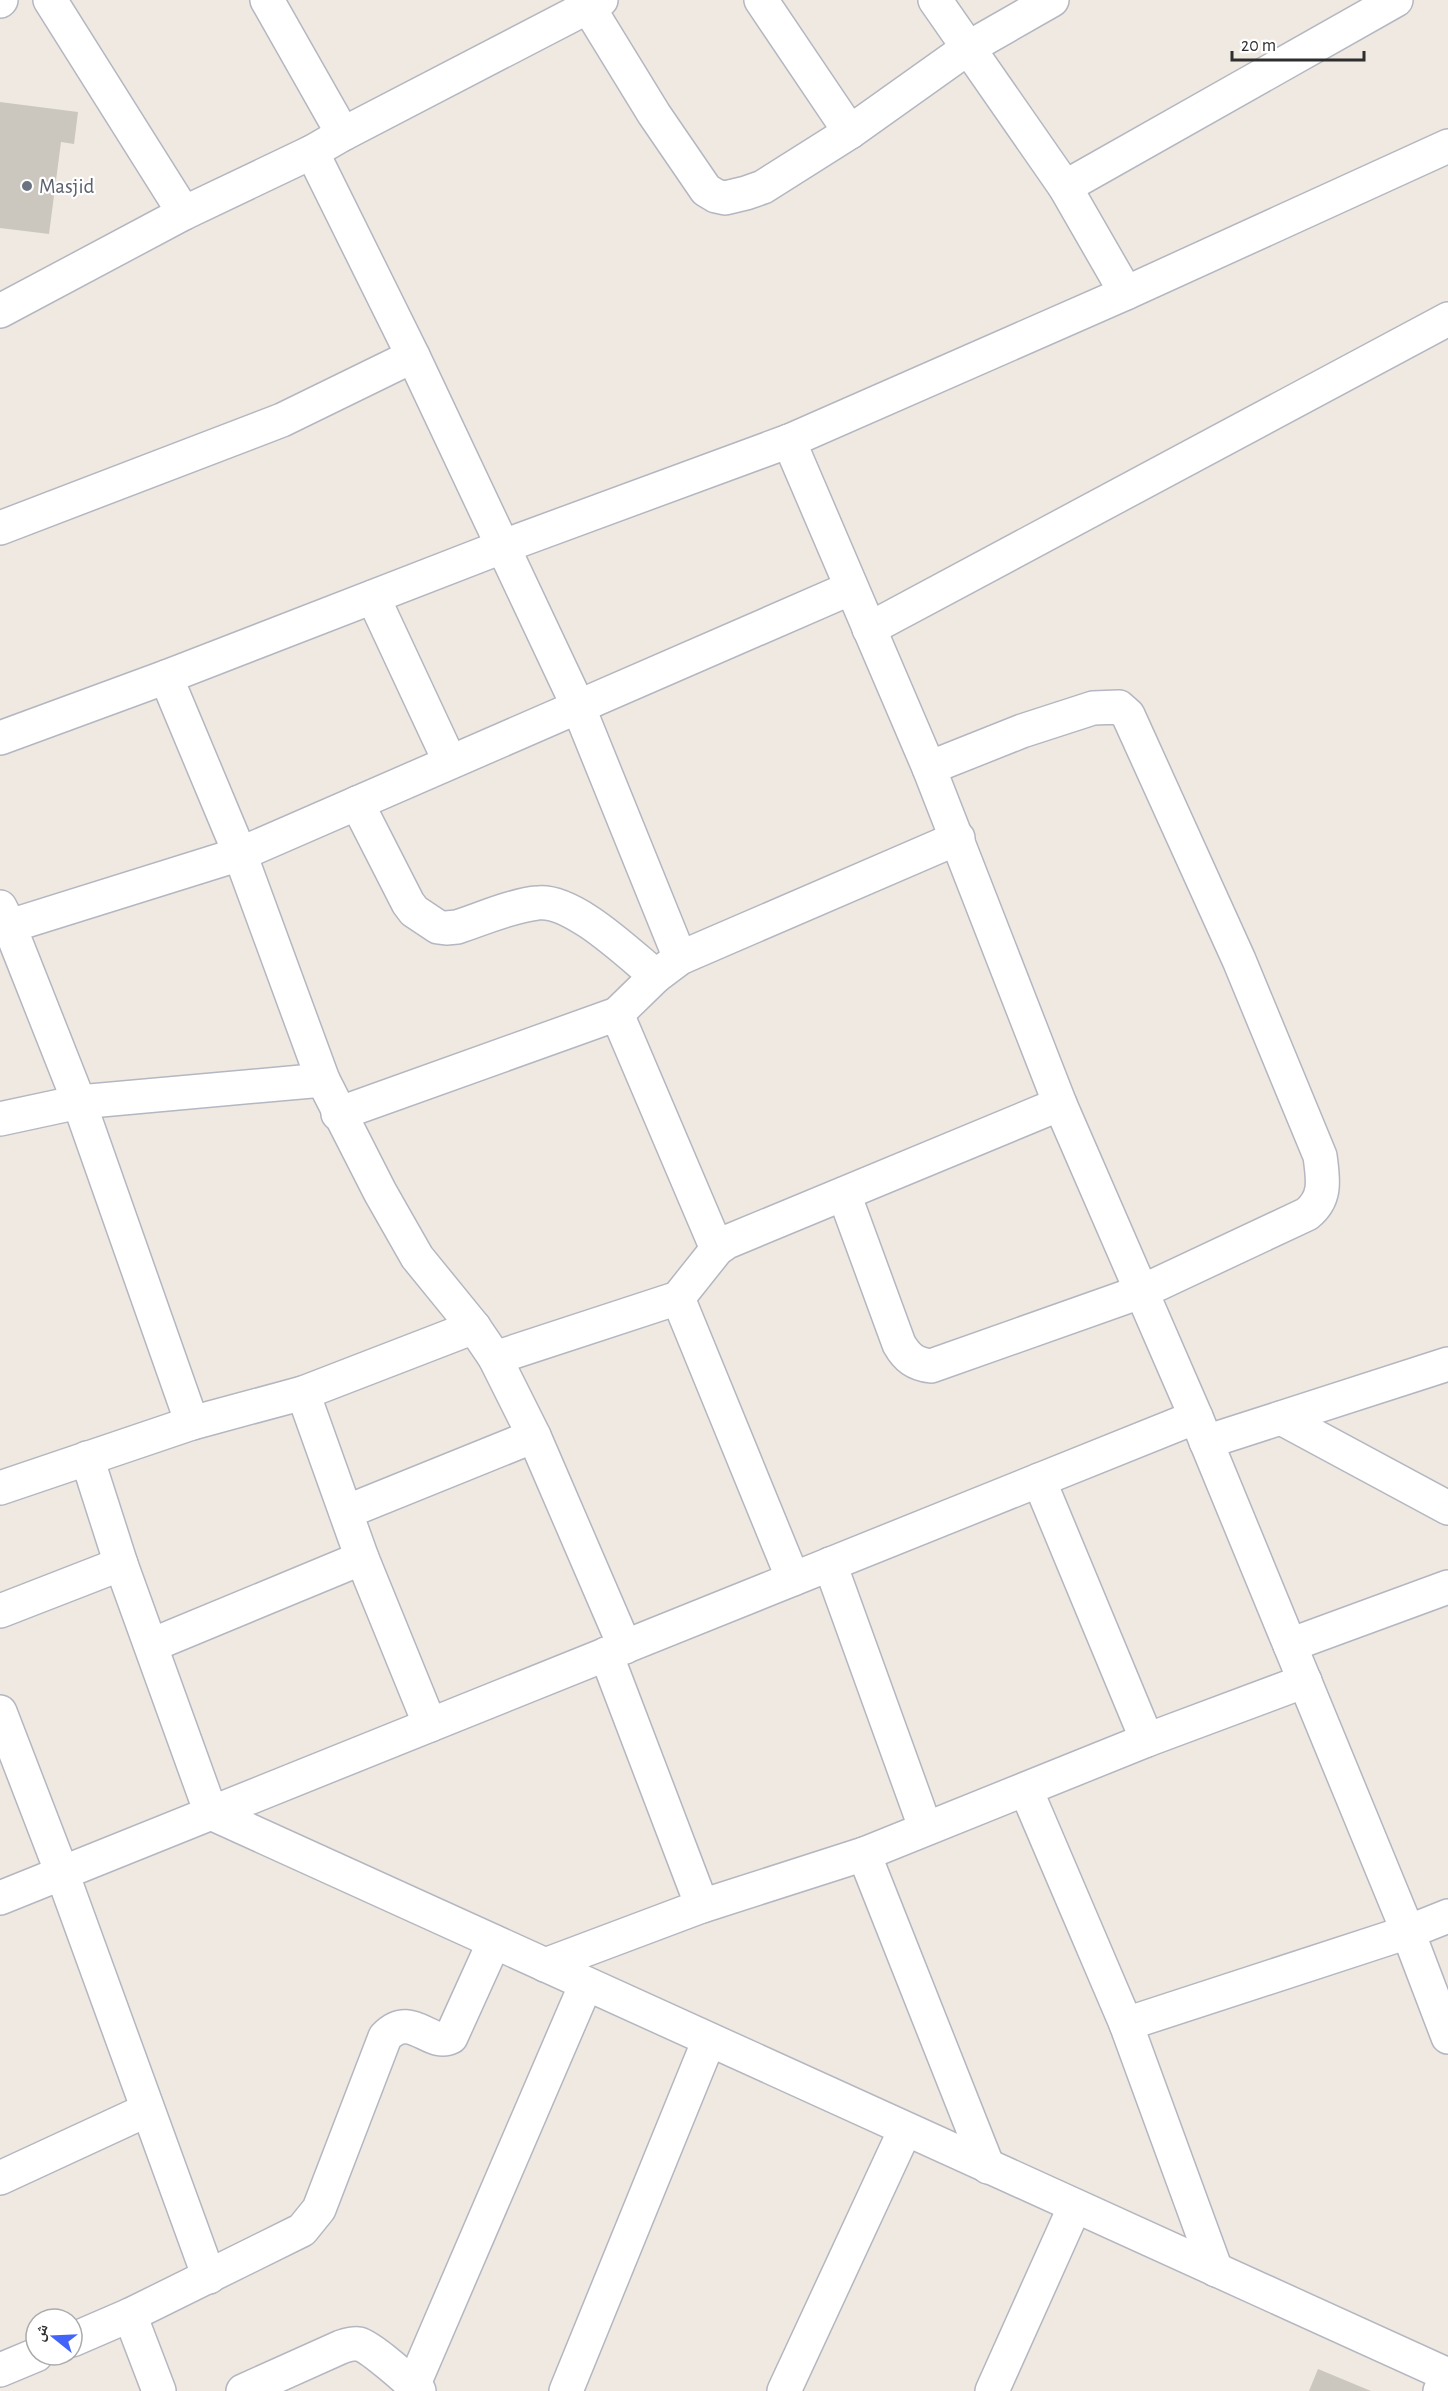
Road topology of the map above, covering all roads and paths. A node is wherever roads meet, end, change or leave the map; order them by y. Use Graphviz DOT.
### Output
graph roads {
  1 [pos="50,0"];
  2 [pos="267,0"];
  3 [pos="761,0"];
  4 [pos="935,0"];
  5 [pos="1052,0"];
  6 [pos="1396,0"];
  7 [pos="595,4"];
  8 [pos="968,48"];
  9 [pos="850,132"];
  10 [pos="343,134"];
  11 [pos="1448,146"];
  12 [pos="312,152"];
  13 [pos="1065,188"];
  14 [pos="184,213"];
  15 [pos="1126,293"];
  16 [pos="0,311"];
  17 [pos="1448,319"];
  18 [pos="413,356"];
  19 [pos="789,441"];
  20 [pos="0,528"];
  21 [pos="504,546"];
  22 [pos="851,588"];
  23 [pos="373,597"];
  24 [pos="869,629"];
  25 [pos="166,677"];
  26 [pos="578,706"];
  27 [pos="0,738"];
  28 [pos="450,762"];
  29 [pos="929,768"];
  30 [pos="357,803"];
  31 [pos="958,838"];
  32 [pos="240,854"];
  33 [pos="3,920"];
  34 [pos="668,967"];
  35 [pos="617,1014"];
  36 [pos="323,1080"];
  37 [pos="79,1102"];
  38 [pos="1060,1104"];
  39 [pos="339,1114"];
  40 [pos="0,1119"];
  41 [pos="844,1194"];
  42 [pos="717,1250"];
  43 [pos="1143,1291"];
  44 [pos="678,1298"];
  45 [pos="474,1327"];
  46 [pos="495,1358"];
  47 [pos="1448,1364"];
  48 [pos="303,1393"];
  49 [pos="1281,1418"];
  50 [pos="192,1423"];
  51 [pos="1201,1430"];
  52 [pos="534,1436"];
  53 [pos="87,1458"];
  54 [pos="1039,1480"];
  55 [pos="0,1488"];
  56 [pos="1448,1508"];
  57 [pos="346,1512"];
  58 [pos="362,1558"];
  59 [pos="121,1564"];
  60 [pos="830,1564"];
  61 [pos="793,1579"];
  62 [pos="1448,1587"];
  63 [pos="0,1611"];
  64 [pos="152,1645"];
  65 [pos="1290,1645"];
  66 [pos="616,1651"];
  67 [pos="1305,1682"];
  68 [pos="0,1712"];
  69 [pos="430,1725"];
  70 [pos="1147,1740"];
  71 [pos="1026,1790"];
  72 [pos="211,1813"];
  73 [pos="925,1827"];
  74 [pos="864,1854"];
  75 [pos="62,1873"];
  76 [pos="0,1898"];
  77 [pos="702,1906"];
  78 [pos="1448,1916"];
  79 [pos="1408,1932"];
  80 [pos="494,1942"];
  81 [pos="544,1965"];
  82 [pos="586,1984"];
  83 [pos="1126,2024"];
  84 [pos="1448,2037"];
  85 [pos="709,2040"];
  86 [pos="147,2110"];
  87 [pos="905,2130"];
  88 [pos="988,2167"];
  89 [pos="0,2178"];
  90 [pos="1075,2206"];
  91 [pos="1216,2270"];
  92 [pos="209,2277"];
  93 [pos="130,2315"];
  94 [pos="84,2335"];
  95 [pos="24,2360"];
  96 [pos="0,2370"];
  97 [pos="1448,2374"];
  98 [pos="416,2388"];
  99 [pos="159,2391"];
  100 [pos="243,2391"];
  101 [pos="566,2391"];
  102 [pos="784,2391"];
  103 [pos="992,2391"];
  104 [pos="1440,2391"];
  1 -- 14 [label="street"];
  2 -- 10 [label="street"];
  3 -- 9 [label="street"];
  4 -- 8 [label="street"];
  5 -- 8 [label="street"];
  6 -- 13 [label="street"];
  7 -- 9 [label="street"];
  7 -- 10 [label="street"];
  8 -- 9 [label="street"];
  8 -- 13 [label="street"];
  10 -- 12 [label="street"];
  11 -- 15 [label="street"];
  12 -- 14 [label="street"];
  12 -- 18 [label="street"];
  13 -- 15 [label="street"];
  14 -- 16 [label="street"];
  15 -- 19 [label="street"];
  17 -- 24 [label="street"];
  18 -- 20 [label="street"];
  18 -- 21 [label="street"];
  19 -- 21 [label="street"];
  19 -- 22 [label="street"];
  21 -- 23 [label="street"];
  21 -- 26 [label="street"];
  22 -- 24 [label="street"];
  22 -- 26 [label="street"];
  23 -- 25 [label="street"];
  23 -- 28 [label="street"];
  24 -- 29 [label="street"];
  25 -- 27 [label="street"];
  25 -- 32 [label="street"];
  26 -- 28 [label="street"];
  26 -- 34 [label="street"];
  28 -- 30 [label="street"];
  29 -- 31 [label="street"];
  29 -- 43 [label="street"];
  30 -- 32 [label="street"];
  30 -- 34 [label="street"];
  31 -- 34 [label="street"];
  31 -- 38 [label="street"];
  32 -- 33 [label="street"];
  32 -- 36 [label="street"];
  33 -- 37 [label="street"];
  34 -- 35 [label="street"];
  35 -- 39 [label="street"];
  35 -- 42 [label="street"];
  36 -- 37 [label="street"];
  36 -- 39 [label="street"];
  37 -- 40 [label="street"];
  37 -- 50 [label="street"];
  38 -- 41 [label="street"];
  38 -- 43 [label="street"];
  39 -- 45 [label="street"];
  41 -- 42 [label="street"];
  41 -- 43 [label="street"];
  42 -- 44 [label="street"];
  43 -- 51 [label="street"];
  44 -- 46 [label="street"];
  44 -- 61 [label="street"];
  45 -- 46 [label="street"];
  45 -- 48 [label="street"];
  46 -- 52 [label="street"];
  47 -- 49 [label="street"];
  48 -- 50 [label="street"];
  48 -- 57 [label="street"];
  49 -- 51 [label="street"];
  49 -- 56 [label="street"];
  50 -- 53 [label="street"];
  51 -- 54 [label="street"];
  51 -- 65 [label="street"];
  52 -- 57 [label="street"];
  52 -- 66 [label="street"];
  53 -- 55 [label="street"];
  53 -- 59 [label="street"];
  54 -- 60 [label="street"];
  54 -- 70 [label="street"];
  57 -- 58 [label="street"];
  58 -- 64 [label="street"];
  58 -- 69 [label="street"];
  59 -- 63 [label="street"];
  59 -- 64 [label="street"];
  60 -- 61 [label="street"];
  60 -- 73 [label="street"];
  61 -- 66 [label="street"];
  62 -- 65 [label="street"];
  64 -- 72 [label="street"];
  65 -- 67 [label="street"];
  66 -- 69 [label="street"];
  66 -- 77 [label="street"];
  67 -- 70 [label="street"];
  67 -- 79 [label="street"];
  68 -- 75 [label="street"];
  69 -- 72 [label="street"];
  70 -- 71 [label="street"];
  71 -- 73 [label="street"];
  71 -- 83 [label="street"];
  72 -- 75 [label="street"];
  72 -- 80 [label="street"];
  73 -- 74 [label="street"];
  74 -- 77 [label="street"];
  74 -- 88 [label="street"];
  75 -- 76 [label="street"];
  75 -- 86 [label="street"];
  77 -- 81 [label="street"];
  78 -- 79 [label="street"];
  79 -- 83 [label="street"];
  79 -- 84 [label="street"];
  80 -- 81 [label="street"];
  80 -- 92 [label="street"];
  81 -- 82 [label="street"];
  82 -- 85 [label="street"];
  82 -- 98 [label="street"];
  83 -- 91 [label="street"];
  85 -- 87 [label="street"];
  85 -- 101 [label="street"];
  86 -- 89 [label="street"];
  86 -- 92 [label="street"];
  87 -- 88 [label="street"];
  87 -- 102 [label="street"];
  88 -- 90 [label="street"];
  90 -- 91 [label="street"];
  90 -- 103 [label="street"];
  91 -- 97 [label="street"];
  92 -- 93 [label="street"];
  93 -- 94 [label="street"];
  93 -- 99 [label="street"];
  95 -- 96 [label="street"];
  97 -- 104 [label="street"];
  98 -- 100 [label="street"];
}
